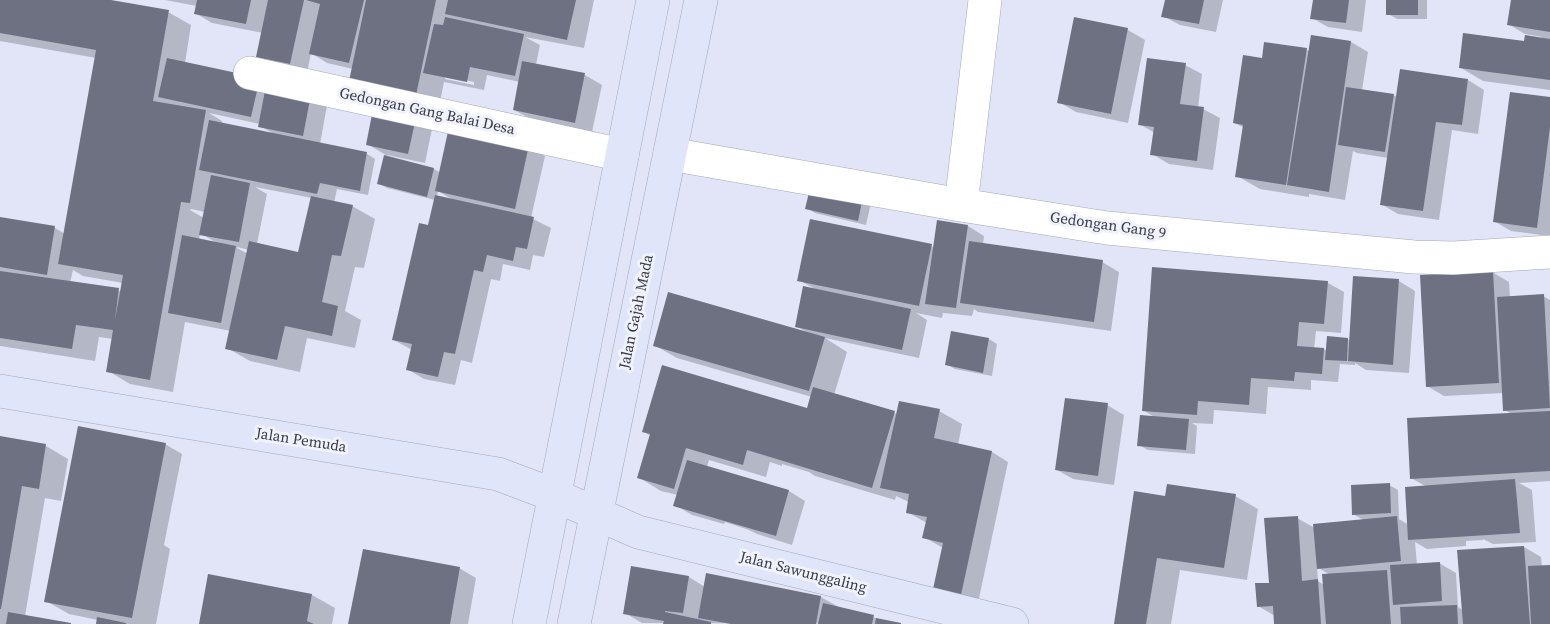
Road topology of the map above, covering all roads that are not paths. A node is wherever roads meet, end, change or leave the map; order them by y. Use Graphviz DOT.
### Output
graph roads {
  1 [pos="653,0"];
  2 [pos="701,0"];
  3 [pos="985,0"];
  4 [pos="250,73"];
  5 [pos="613,153"];
  6 [pos="670,154"];
  7 [pos="961,205"];
  8 [pos="1550,252"];
  9 [pos="0,391"];
  10 [pos="554,495"];
  11 [pos="596,514"];
  12 [pos="934,615"];
  13 [pos="529,624"];
  14 [pos="574,624"];
  15 [pos="1012,624"];
  1 -- 5 [label="main road"];
  2 -- 6 [label="main road, Jalan Gajah Mada"];
  3 -- 7 [label="street"];
  4 -- 5 [label="street, Gedongan Gang Balai Desa"];
  5 -- 10 [label="main road"];
  6 -- 7 [label="street, Gedongan Gang 9"];
  6 -- 11 [label="main road, Jalan Gajah Mada"];
  7 -- 8 [label="street, Gedongan Gang 9"];
  9 -- 10 [label="main road, Jalan Pemuda"];
  10 -- 11 [label="main road, Jalan Pemuda"];
  10 -- 13 [label="main road"];
  11 -- 12 [label="main road, Jalan Sawunggaling"];
  11 -- 14 [label="main road, Jalan Gajah Mada"];
  12 -- 15 [label="main road, Jalan Sawunggaling"];
}
